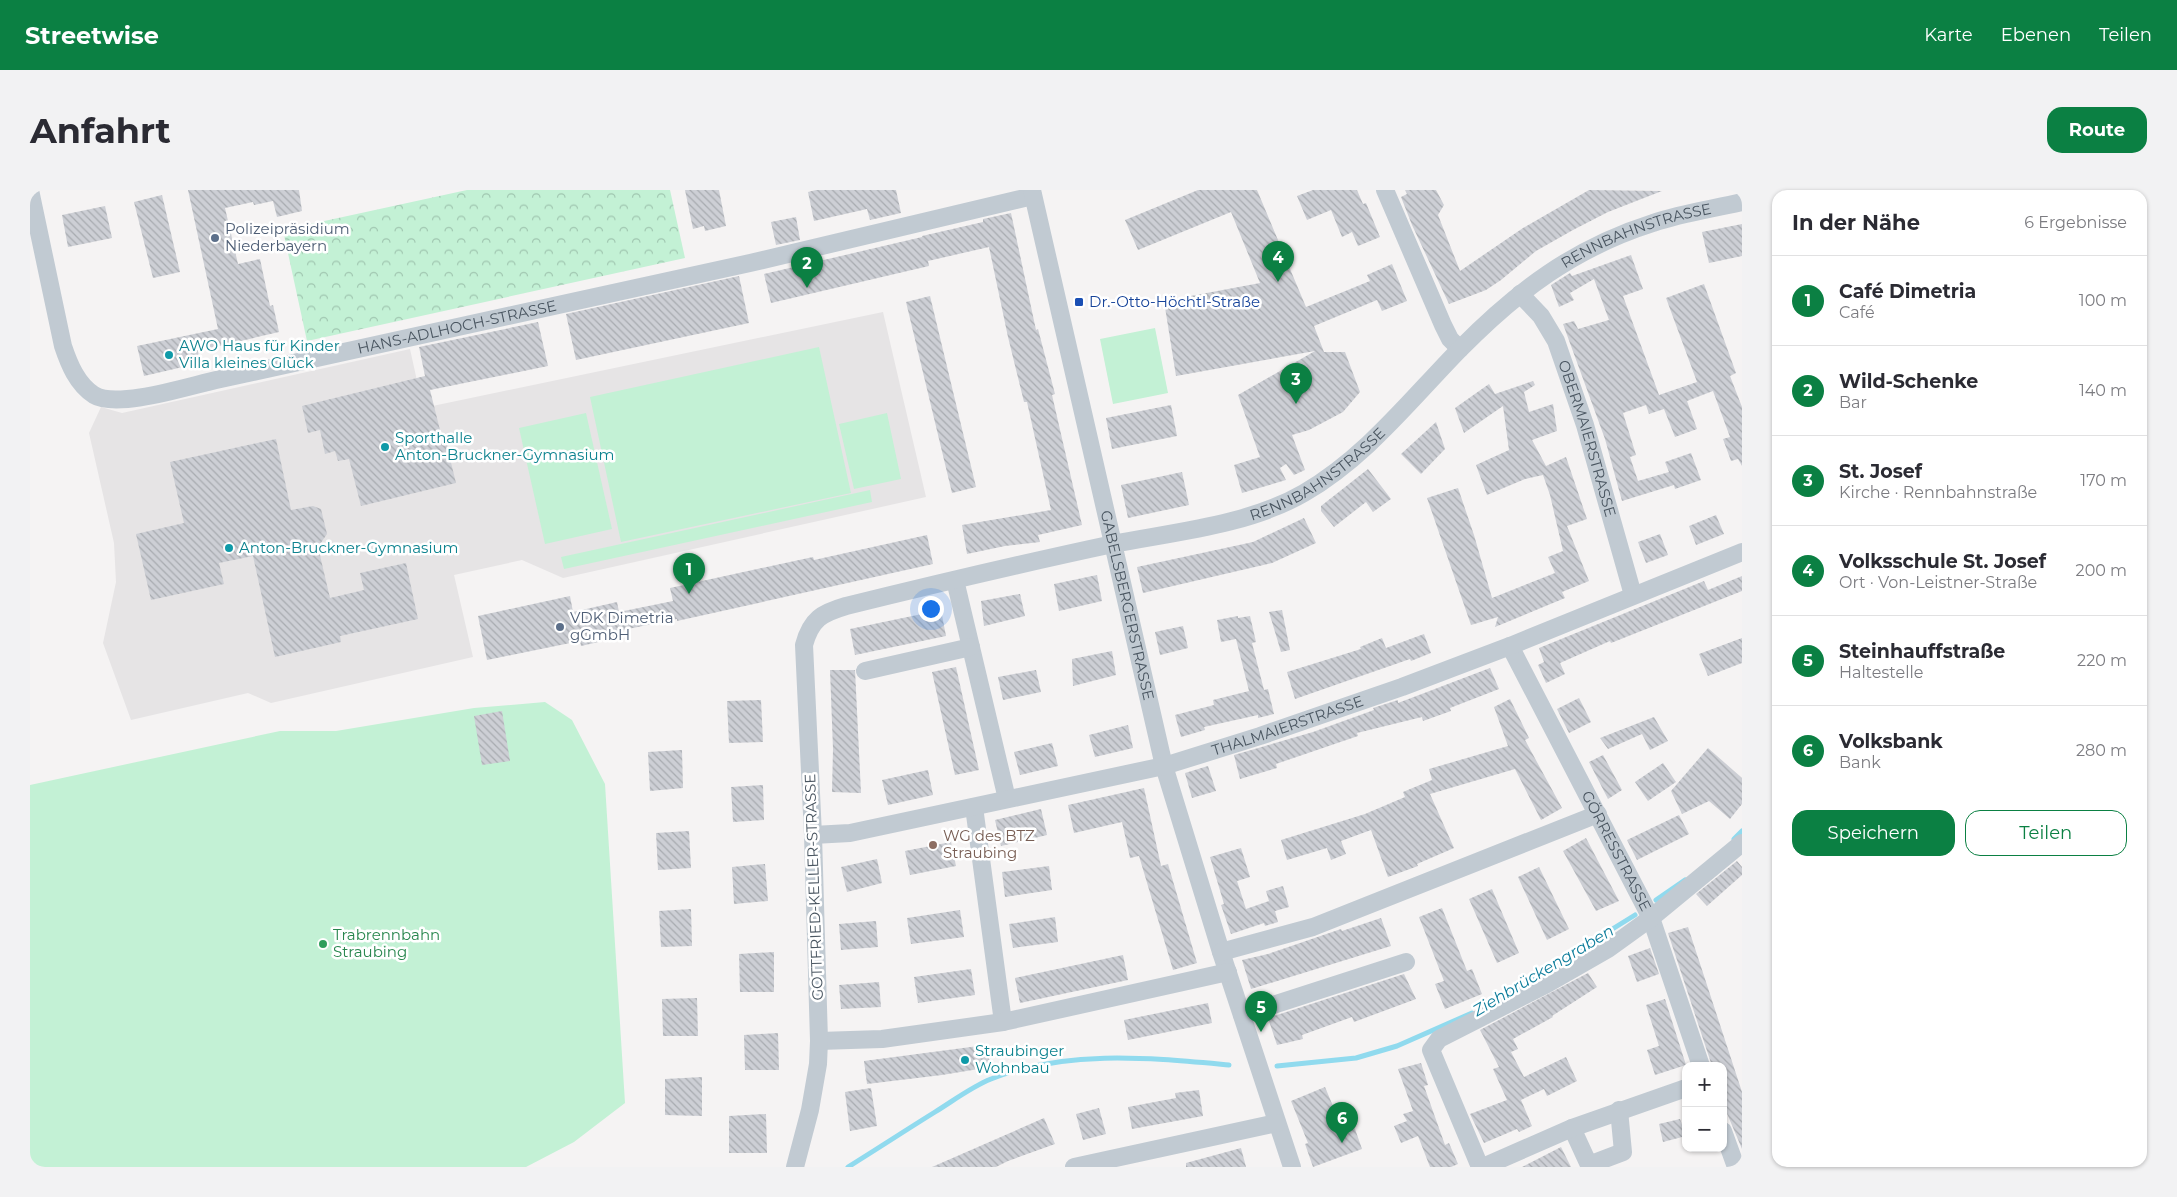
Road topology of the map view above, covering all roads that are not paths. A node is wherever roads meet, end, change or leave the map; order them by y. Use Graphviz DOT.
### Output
graph roads {
  1 [pos="30,190"];
  2 [pos="1385,190"];
  3 [pos="1033,193"];
  4 [pos="1731,199"];
  5 [pos="1520,294"];
  6 [pos="1460,349"];
  7 [pos="1112,545"];
  8 [pos="1742,552"];
  9 [pos="955,580"];
  10 [pos="1634,595"];
  11 [pos="825,612"];
  12 [pos="1510,646"];
  13 [pos="971,648"];
  14 [pos="865,671"];
  15 [pos="1164,766"];
  16 [pos="1007,799"];
  17 [pos="974,807"];
  18 [pos="1598,814"];
  19 [pos="813,835"];
  20 [pos="1742,843"];
  21 [pos="1652,918"];
  22 [pos="1222,952"];
  23 [pos="1406,962"];
  24 [pos="1228,972"];
  25 [pos="1242,1015"];
  26 [pos="1002,1022"];
  27 [pos="819,1041"];
  28 [pos="1700,1062"];
  29 [pos="1682,1089"];
  30 [pos="1619,1110"];
  31 [pos="1277,1123"];
  32 [pos="1572,1128"];
  33 [pos="1727,1142"];
  34 [pos="796,1166"];
  35 [pos="1074,1167"];
  36 [pos="1292,1167"];
  37 [pos="1482,1167"];
  38 [pos="1736,1167"];
  1 -- 3 [label="street, HANS-ADLHOCH-STRASSE"];
  2 -- 6 [label="street"];
  3 -- 7 [label="street, GABELSBERGERSTRASSE"];
  4 -- 5 [label="street, RENNBAHNSTRASSE"];
  5 -- 6 [label="street, RENNBAHNSTRASSE"];
  5 -- 10 [label="street, OBERMAIERSTRASSE"];
  6 -- 7 [label="street, RENNBAHNSTRASSE"];
  7 -- 9 [label="street, RENNBAHNSTRASSE"];
  7 -- 15 [label="street, GABELSBERGERSTRASSE"];
  8 -- 10 [label="street, THALMAIERSTRASSE"];
  9 -- 11 [label="street, RENNBAHNSTRASSE"];
  9 -- 13 [label="street"];
  10 -- 12 [label="street, THALMAIERSTRASSE"];
  11 -- 19 [label="street, GOTTFRIED-KELLER-STRASSE"];
  12 -- 15 [label="street, THALMAIERSTRASSE"];
  12 -- 18 [label="street, GÖRRESSTRASSE"];
  13 -- 14 [label="street"];
  13 -- 16 [label="street"];
  15 -- 16 [label="street, THALMAIERSTRASSE"];
  15 -- 22 [label="street, GABELSBERGERSTRASSE"];
  16 -- 17 [label="street, THALMAIERSTRASSE"];
  17 -- 19 [label="street, THALMAIERSTRASSE"];
  17 -- 26 [label="street"];
  18 -- 21 [label="street, GÖRRESSTRASSE"];
  18 -- 22 [label="street"];
  19 -- 27 [label="street, GOTTFRIED-KELLER-STRASSE"];
  20 -- 21 [label="street"];
  21 -- 28 [label="street, GÖRRESSTRASSE"];
  21 -- 37 [label="street"];
  22 -- 24 [label="street, GABELSBERGERSTRASSE"];
  23 -- 25 [label="street"];
  24 -- 25 [label="street, GABELSBERGERSTRASSE"];
  24 -- 26 [label="street"];
  25 -- 31 [label="street, GABELSBERGERSTRASSE"];
  26 -- 27 [label="street"];
  27 -- 34 [label="street, GOTTFRIED-KELLER-STRASSE"];
  29 -- 30 [label="street"];
  30 -- 32 [label="street"];
  30 -- 32 [label="street"];
  31 -- 35 [label="street"];
  31 -- 36 [label="street, GABELSBERGERSTRASSE"];
  32 -- 37 [label="street"];
  33 -- 38 [label="street"];
}
